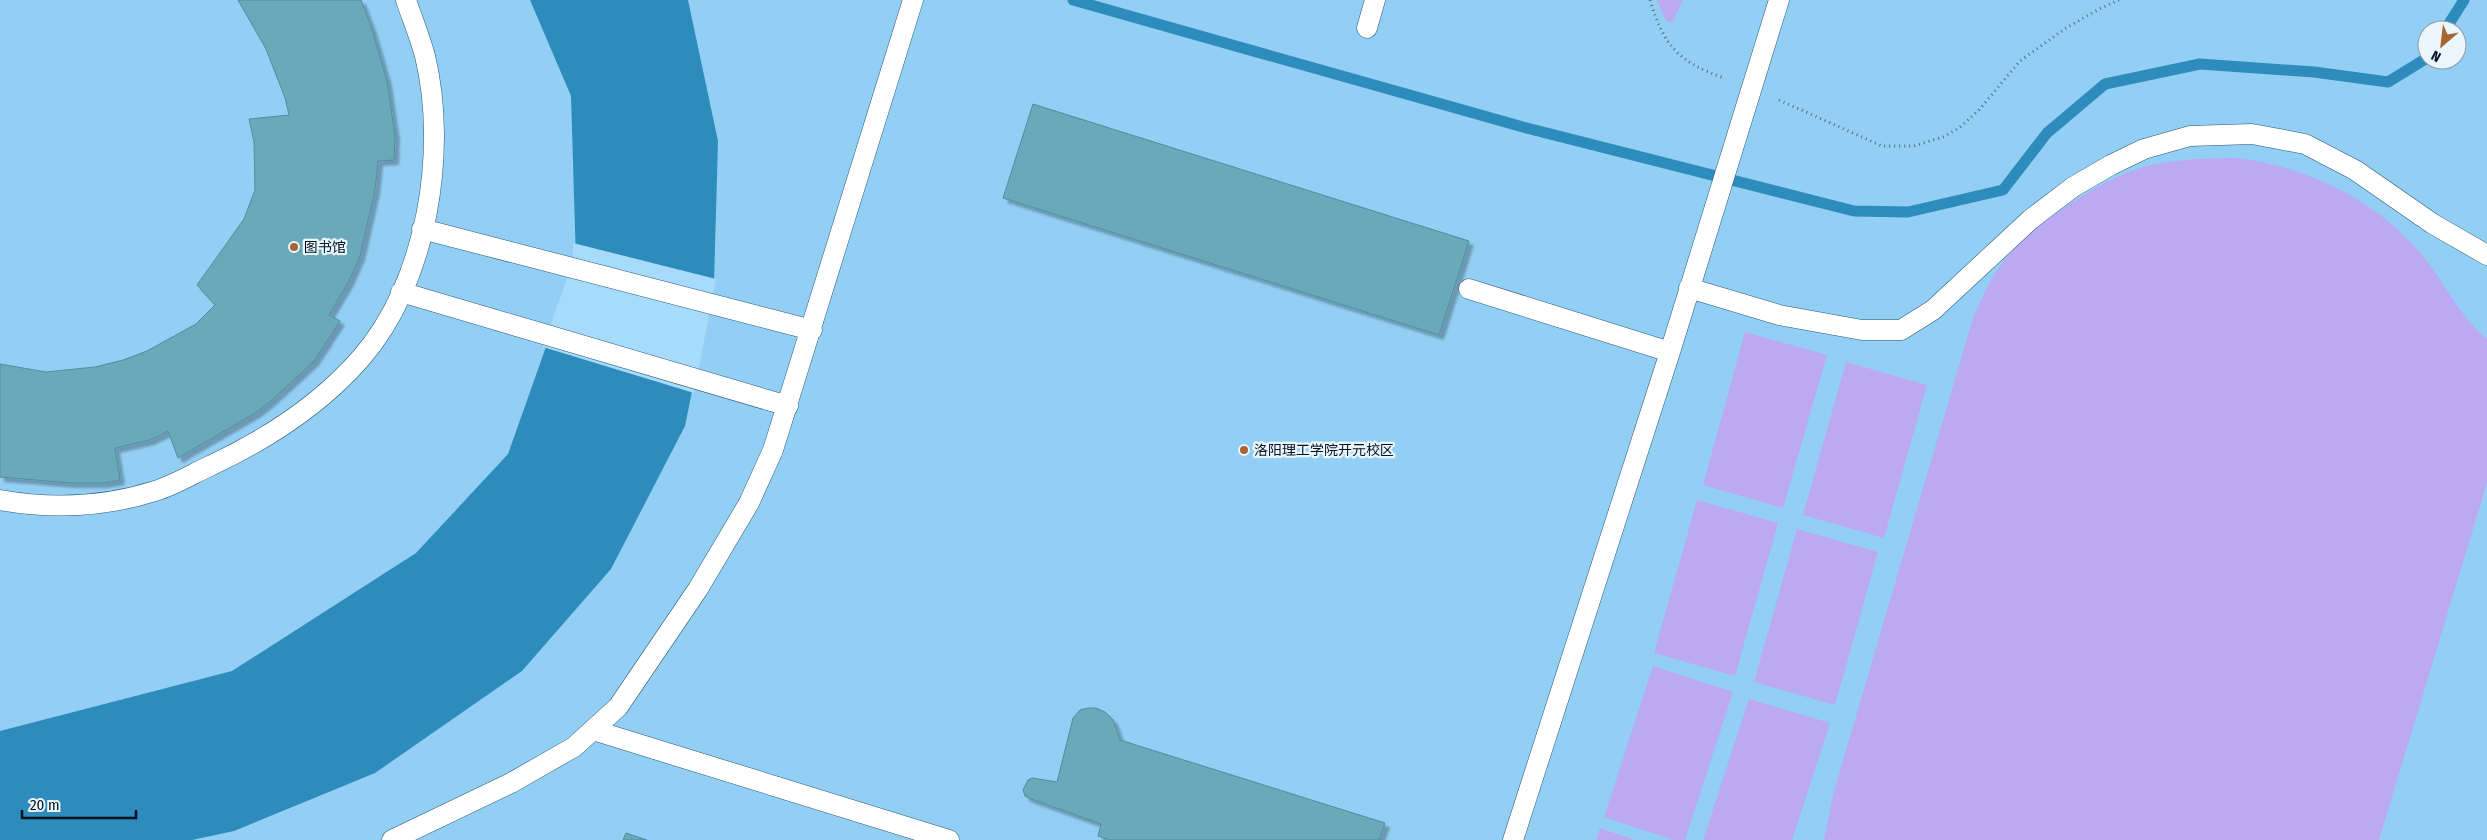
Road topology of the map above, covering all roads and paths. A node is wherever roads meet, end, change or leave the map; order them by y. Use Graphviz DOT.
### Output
graph roads {
  1 [pos="406,0"];
  2 [pos="913,0"];
  3 [pos="1375,0"];
  4 [pos="1650,0"];
  5 [pos="1779,0"];
  6 [pos="2119,0"];
  7 [pos="1367,28"];
  8 [pos="1751,87"];
  9 [pos="422,229"];
  10 [pos="2487,255"];
  11 [pos="1689,288"];
  12 [pos="1469,289"];
  13 [pos="401,292"];
  14 [pos="812,330"];
  15 [pos="1670,352"];
  16 [pos="788,406"];
  17 [pos="0,500"];
  18 [pos="593,730"];
  19 [pos="392,840"];
  20 [pos="950,840"];
  21 [pos="1513,840"];
  1 -- 9 [label="lane"];
  2 -- 14 [label="lane"];
  3 -- 7 [label="lane"];
  4 -- 8 [label="path"];
  5 -- 8 [label="lane"];
  6 -- 8 [label="path"];
  8 -- 11 [label="lane"];
  9 -- 13 [label="lane"];
  9 -- 14 [label="lane"];
  10 -- 11 [label="lane"];
  11 -- 15 [label="lane"];
  12 -- 15 [label="lane"];
  13 -- 16 [label="lane"];
  13 -- 17 [label="lane"];
  14 -- 16 [label="lane"];
  15 -- 21 [label="lane"];
  16 -- 18 [label="lane"];
  18 -- 19 [label="lane"];
  18 -- 20 [label="lane"];
}
